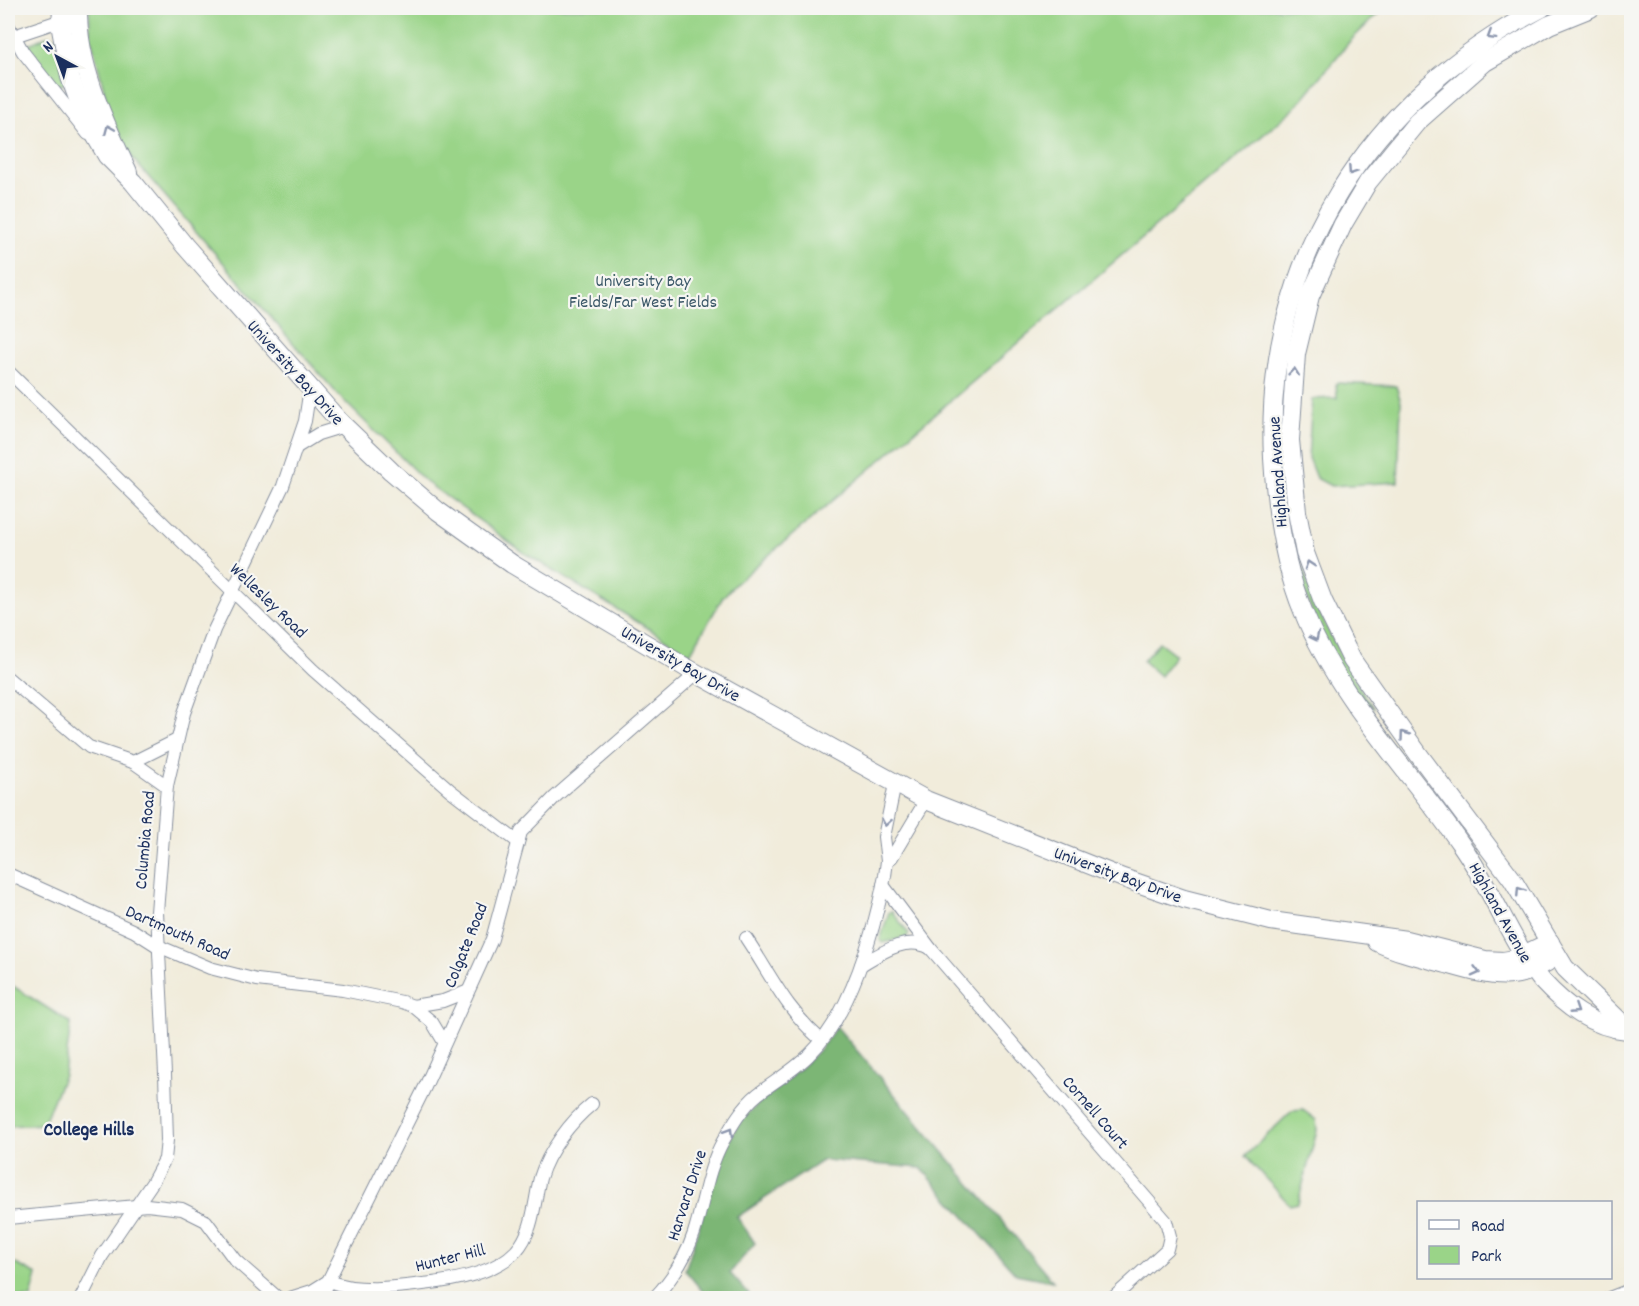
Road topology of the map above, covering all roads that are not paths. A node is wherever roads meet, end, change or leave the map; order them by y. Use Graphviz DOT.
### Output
graph roads {
  1 [pos="1542,8"];
  2 [pos="1592,8"];
  3 [pos="70,13"];
  4 [pos="8,25"];
  5 [pos="9,41"];
  6 [pos="103,150"];
  7 [pos="133,182"];
  8 [pos="8,370"];
  9 [pos="310,388"];
  10 [pos="344,426"];
  11 [pos="296,448"];
  12 [pos="234,591"];
  13 [pos="697,673"];
  14 [pos="8,678"];
  15 [pos="177,740"];
  16 [pos="133,762"];
  17 [pos="895,784"];
  18 [pos="167,786"];
  19 [pos="926,800"];
  20 [pos="518,842"];
  21 [pos="887,861"];
  22 [pos="8,874"];
  23 [pos="884,885"];
  24 [pos="746,938"];
  25 [pos="159,946"];
  26 [pos="1553,948"];
  27 [pos="931,949"];
  28 [pos="1529,963"];
  29 [pos="861,965"];
  30 [pos="466,992"];
  31 [pos="413,1006"];
  32 [pos="1629,1031"];
  33 [pos="822,1040"];
  34 [pos="444,1042"];
  35 [pos="592,1104"];
  36 [pos="137,1206"];
  37 [pos="8,1218"];
  38 [pos="328,1281"];
  39 [pos="1632,1289"];
  40 [pos="81,1299"];
  41 [pos="278,1299"];
  42 [pos="290,1299"];
  43 [pos="323,1299"];
  44 [pos="654,1299"];
  45 [pos="1113,1299"];
  46 [pos="1609,1299"];
  1 -- 28 [label="street, Highland Avenue, one-way"];
  26 -- 2 [label="street, Highland Avenue, one-way"];
  3 -- 5 [label="street"];
  3 -- 6 [label="street, University Bay Drive"];
  7 -- 3 [label="street, University Bay Drive, one-way"];
  4 -- 5 [label="street, University Bay Drive"];
  5 -- 6 [label="street, University Bay Drive"];
  6 -- 7 [label="street, University Bay Drive"];
  7 -- 9 [label="street, University Bay Drive"];
  8 -- 12 [label="street, Wellesley Road"];
  9 -- 10 [label="street, University Bay Drive"];
  9 -- 11 [label="street, Columbia Road"];
  10 -- 11 [label="street"];
  10 -- 13 [label="street, University Bay Drive"];
  11 -- 12 [label="street, Columbia Road"];
  12 -- 15 [label="street, Columbia Road"];
  12 -- 20 [label="street, Wellesley Road"];
  13 -- 17 [label="street, University Bay Drive"];
  13 -- 20 [label="street, Colgate Road"];
  14 -- 16 [label="street"];
  15 -- 16 [label="street"];
  15 -- 18 [label="street, Columbia Road"];
  16 -- 18 [label="street"];
  17 -- 19 [label="street, University Bay Drive"];
  17 -- 21 [label="street, Harvard Drive, one-way"];
  18 -- 25 [label="street, Columbia Road"];
  19 -- 21 [label="street, Harvard Drive"];
  19 -- 28 [label="street, University Bay Drive"];
  20 -- 30 [label="street, Colgate Road"];
  21 -- 23 [label="street, Harvard Drive"];
  22 -- 25 [label="street, Dartmouth Road"];
  23 -- 27 [label="street, Cornell Court"];
  23 -- 29 [label="street, Harvard Drive"];
  24 -- 33 [label="street"];
  25 -- 31 [label="street, Dartmouth Road"];
  25 -- 36 [label="street, Columbia Road"];
  26 -- 28 [label="street, University Bay Drive"];
  26 -- 32 [label="street"];
  27 -- 29 [label="street"];
  27 -- 45 [label="street, Cornell Court"];
  28 -- 32 [label="street, one-way"];
  29 -- 33 [label="street, Harvard Drive"];
  30 -- 31 [label="street, Dartmouth Road"];
  30 -- 34 [label="street, Colgate Road"];
  31 -- 34 [label="street"];
  44 -- 33 [label="street, Harvard Drive, one-way"];
  34 -- 38 [label="street, Colgate Road"];
  35 -- 38 [label="street, Hunter Hill"];
  36 -- 37 [label="street"];
  36 -- 40 [label="street, Columbia Road"];
  36 -- 41 [label="street"];
  38 -- 42 [label="street"];
  38 -- 43 [label="street, Colgate Road"];
  39 -- 46 [label="street"];
}
